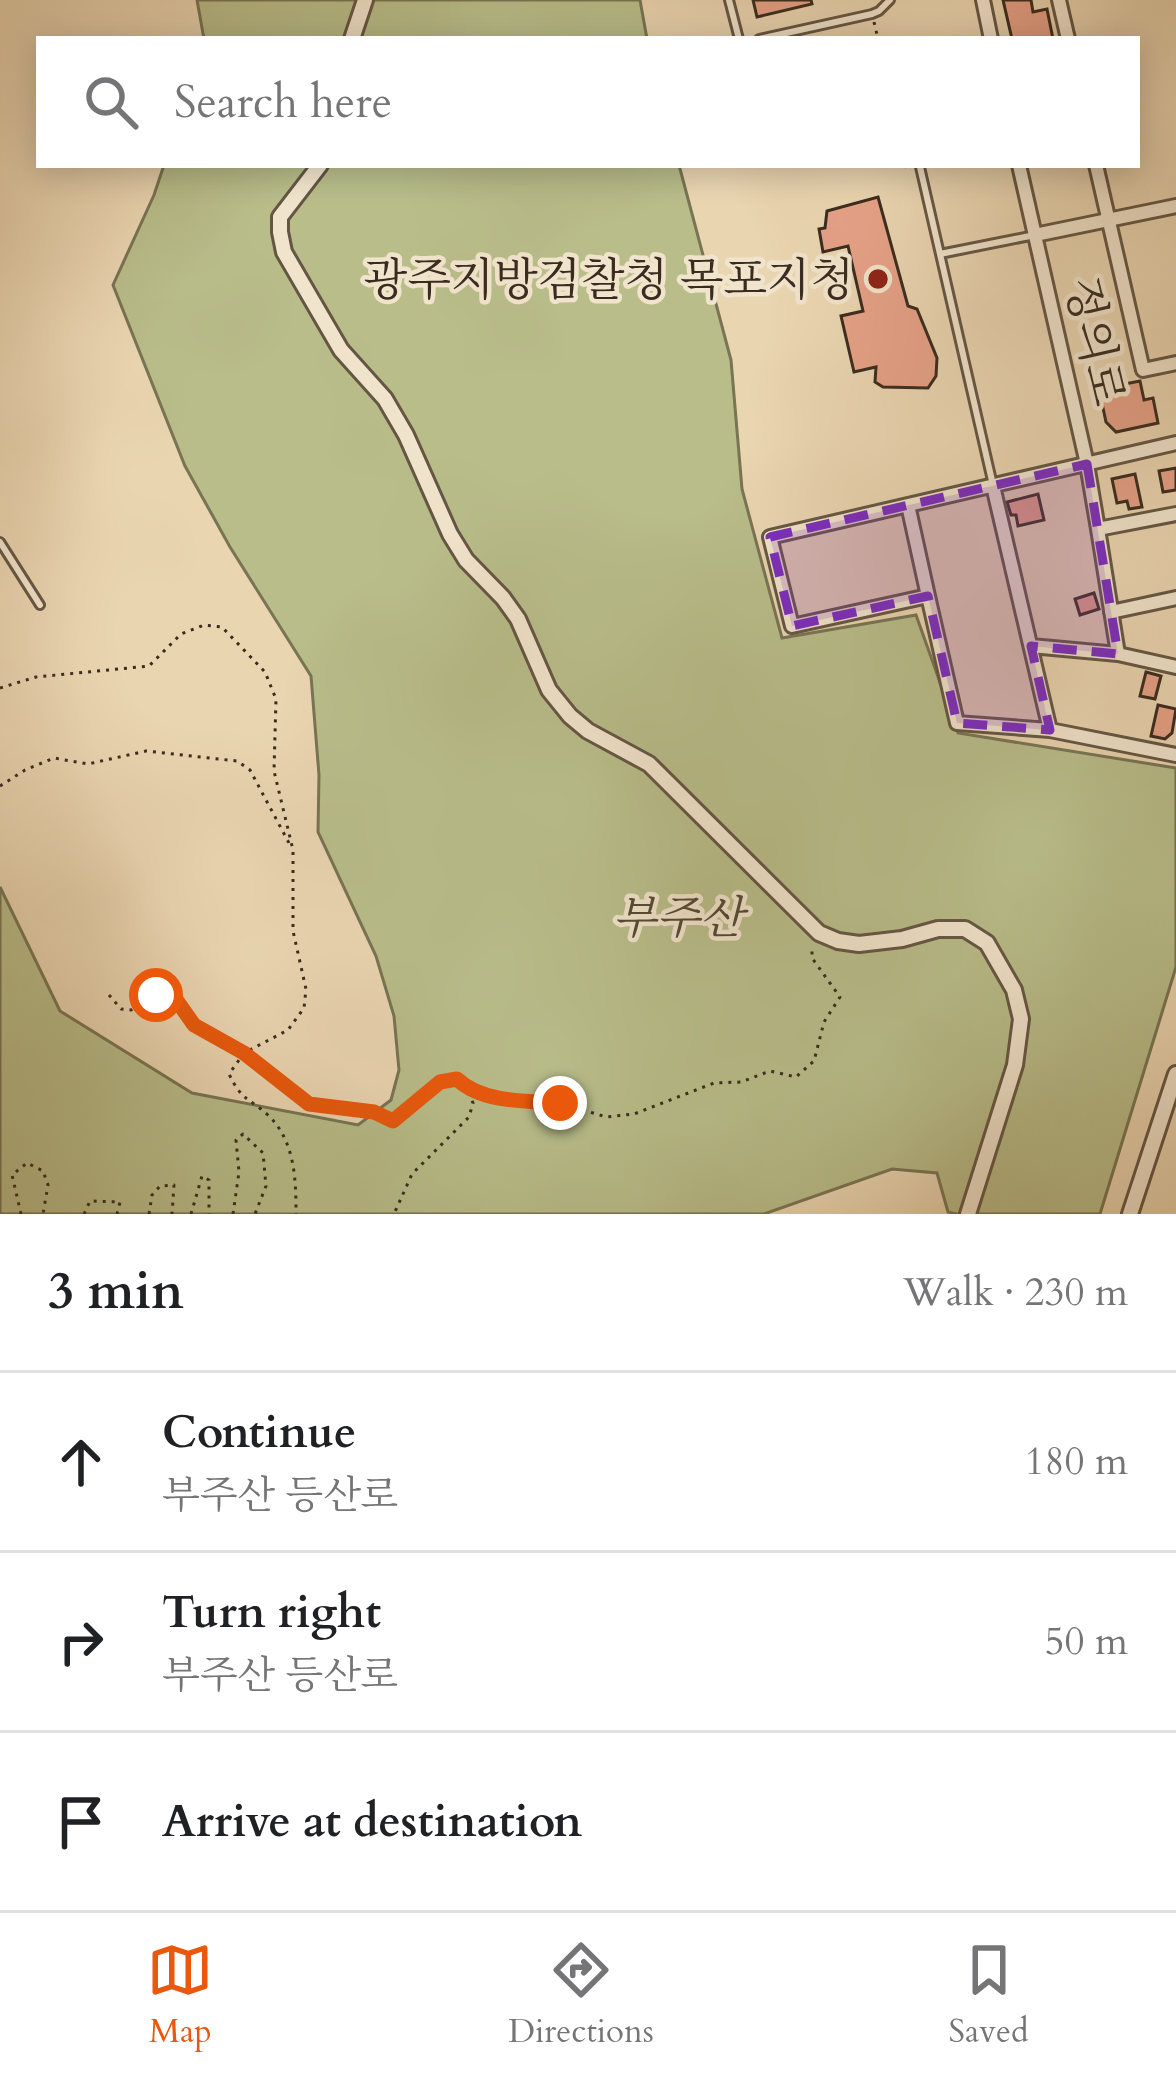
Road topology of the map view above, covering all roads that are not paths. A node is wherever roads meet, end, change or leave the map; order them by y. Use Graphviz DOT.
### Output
graph roads {
  1 [pos="365,0"];
  2 [pos="729,0"];
  3 [pos="890,0"];
  4 [pos="982,0"];
  5 [pos="1059,0"];
  6 [pos="353,36"];
  7 [pos="738,36"];
  8 [pos="773,36"];
  9 [pos="990,36"];
  10 [pos="1067,36"];
  11 [pos="318,168"];
  12 [pos="920,168"];
  13 [pos="1020,168"];
  14 [pos="1097,168"];
  15 [pos="1176,206"];
  16 [pos="1109,220"];
  17 [pos="1035,235"];
  18 [pos="940,254"];
  19 [pos="1176,363"];
  20 [pos="1176,443"];
  21 [pos="1087,464"];
  22 [pos="993,486"];
  23 [pos="908,505"];
  24 [pos="1176,514"];
  25 [pos="1098,529"];
  26 [pos="0,542"];
  27 [pos="928,596"];
  28 [pos="1176,598"];
  29 [pos="40,604"];
  30 [pos="1111,612"];
  31 [pos="1031,646"];
  32 [pos="1118,654"];
  33 [pos="1176,667"];
  34 [pos="1050,730"];
  35 [pos="1176,754"];
  36 [pos="1176,1074"];
  37 [pos="968,1214"];
  38 [pos="1130,1214"];
  1 -- 6 [label="street"];
  2 -- 7 [label="lane"];
  3 -- 8 [label="lane"];
  4 -- 9 [label="street"];
  5 -- 10 [label="street"];
  11 -- 37 [label="street"];
  12 -- 18 [label="lane"];
  13 -- 17 [label="street, 정의로"];
  14 -- 16 [label="street, 정의로"];
  15 -- 16 [label="street, 정의로"];
  16 -- 17 [label="street, 정의로"];
  16 -- 19 [label="street, 정의로"];
  17 -- 18 [label="lane"];
  17 -- 21 [label="street, 정의로"];
  18 -- 22 [label="lane"];
  20 -- 21 [label="street"];
  21 -- 22 [label="street"];
  21 -- 25 [label="street, 정의로"];
  22 -- 23 [label="street"];
  22 -- 31 [label="street"];
  23 -- 27 [label="street"];
  23 -- 27 [label="street"];
  24 -- 25 [label="street"];
  25 -- 30 [label="street, 정의로"];
  26 -- 29 [label="lane"];
  27 -- 34 [label="street"];
  28 -- 30 [label="street"];
  30 -- 32 [label="street, 정의로"];
  31 -- 32 [label="street"];
  31 -- 34 [label="street"];
  32 -- 33 [label="street"];
  34 -- 35 [label="street"];
  36 -- 38 [label="street"];
}
